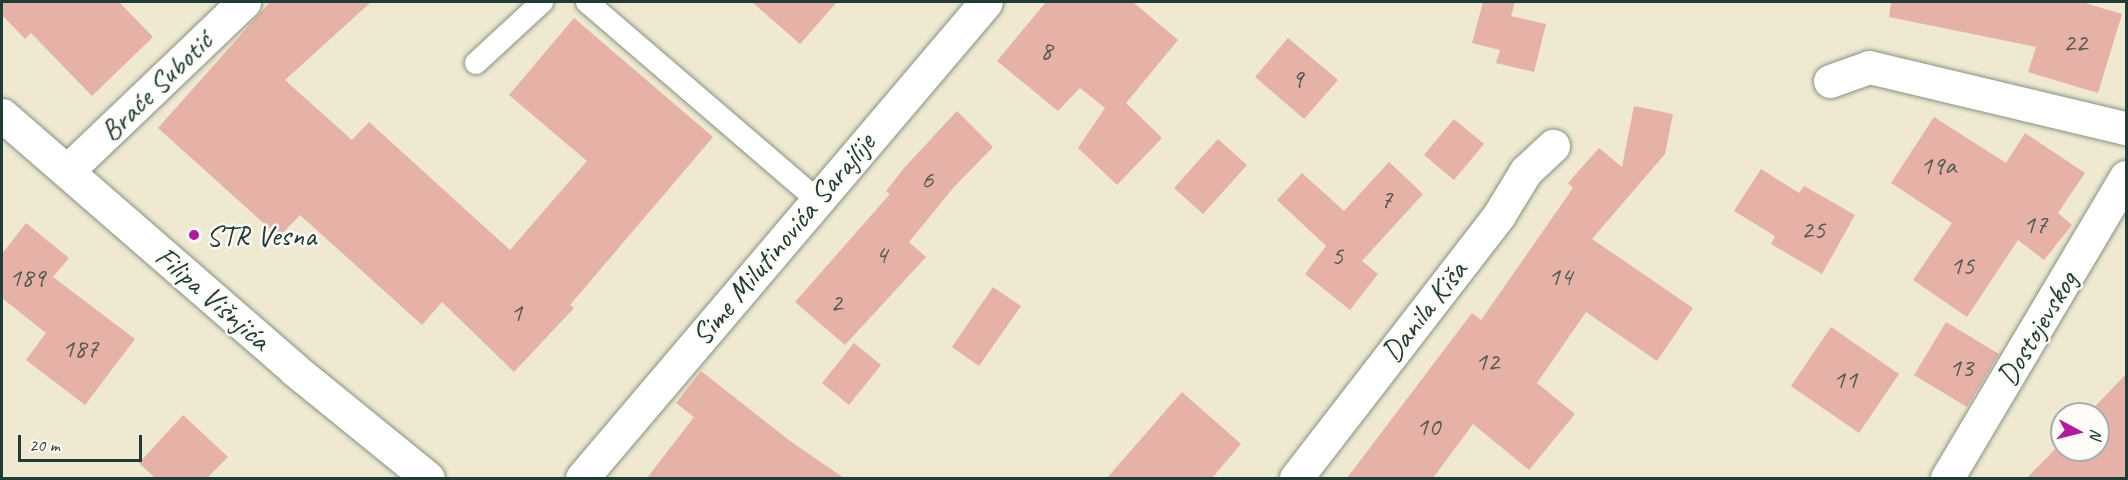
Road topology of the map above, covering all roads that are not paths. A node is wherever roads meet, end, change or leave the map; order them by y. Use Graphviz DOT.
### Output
graph roads {
  1 [pos="244,2"];
  2 [pos="542,2"];
  3 [pos="587,2"];
  4 [pos="986,2"];
  5 [pos="476,63"];
  6 [pos="1830,81"];
  7 [pos="2,115"];
  8 [pos="2127,128"];
  9 [pos="1553,146"];
  10 [pos="67,171"];
  11 [pos="2127,177"];
  12 [pos="816,200"];
  13 [pos="428,478"];
  14 [pos="582,478"];
  15 [pos="1296,478"];
  16 [pos="1947,478"];
  1 -- 10 [label="street, Braće Subotić"];
  2 -- 5 [label="lane"];
  3 -- 12 [label="lane"];
  4 -- 12 [label="street, Sime Milutinovića Sarajlije"];
  6 -- 8 [label="street"];
  7 -- 10 [label="street, Filipa Višnjića"];
  9 -- 15 [label="street, Danila Kiša"];
  10 -- 13 [label="street, Filipa Višnjića"];
  11 -- 16 [label="street, Dostojevskog"];
  12 -- 14 [label="street, Sime Milutinovića Sarajlije"];
}
